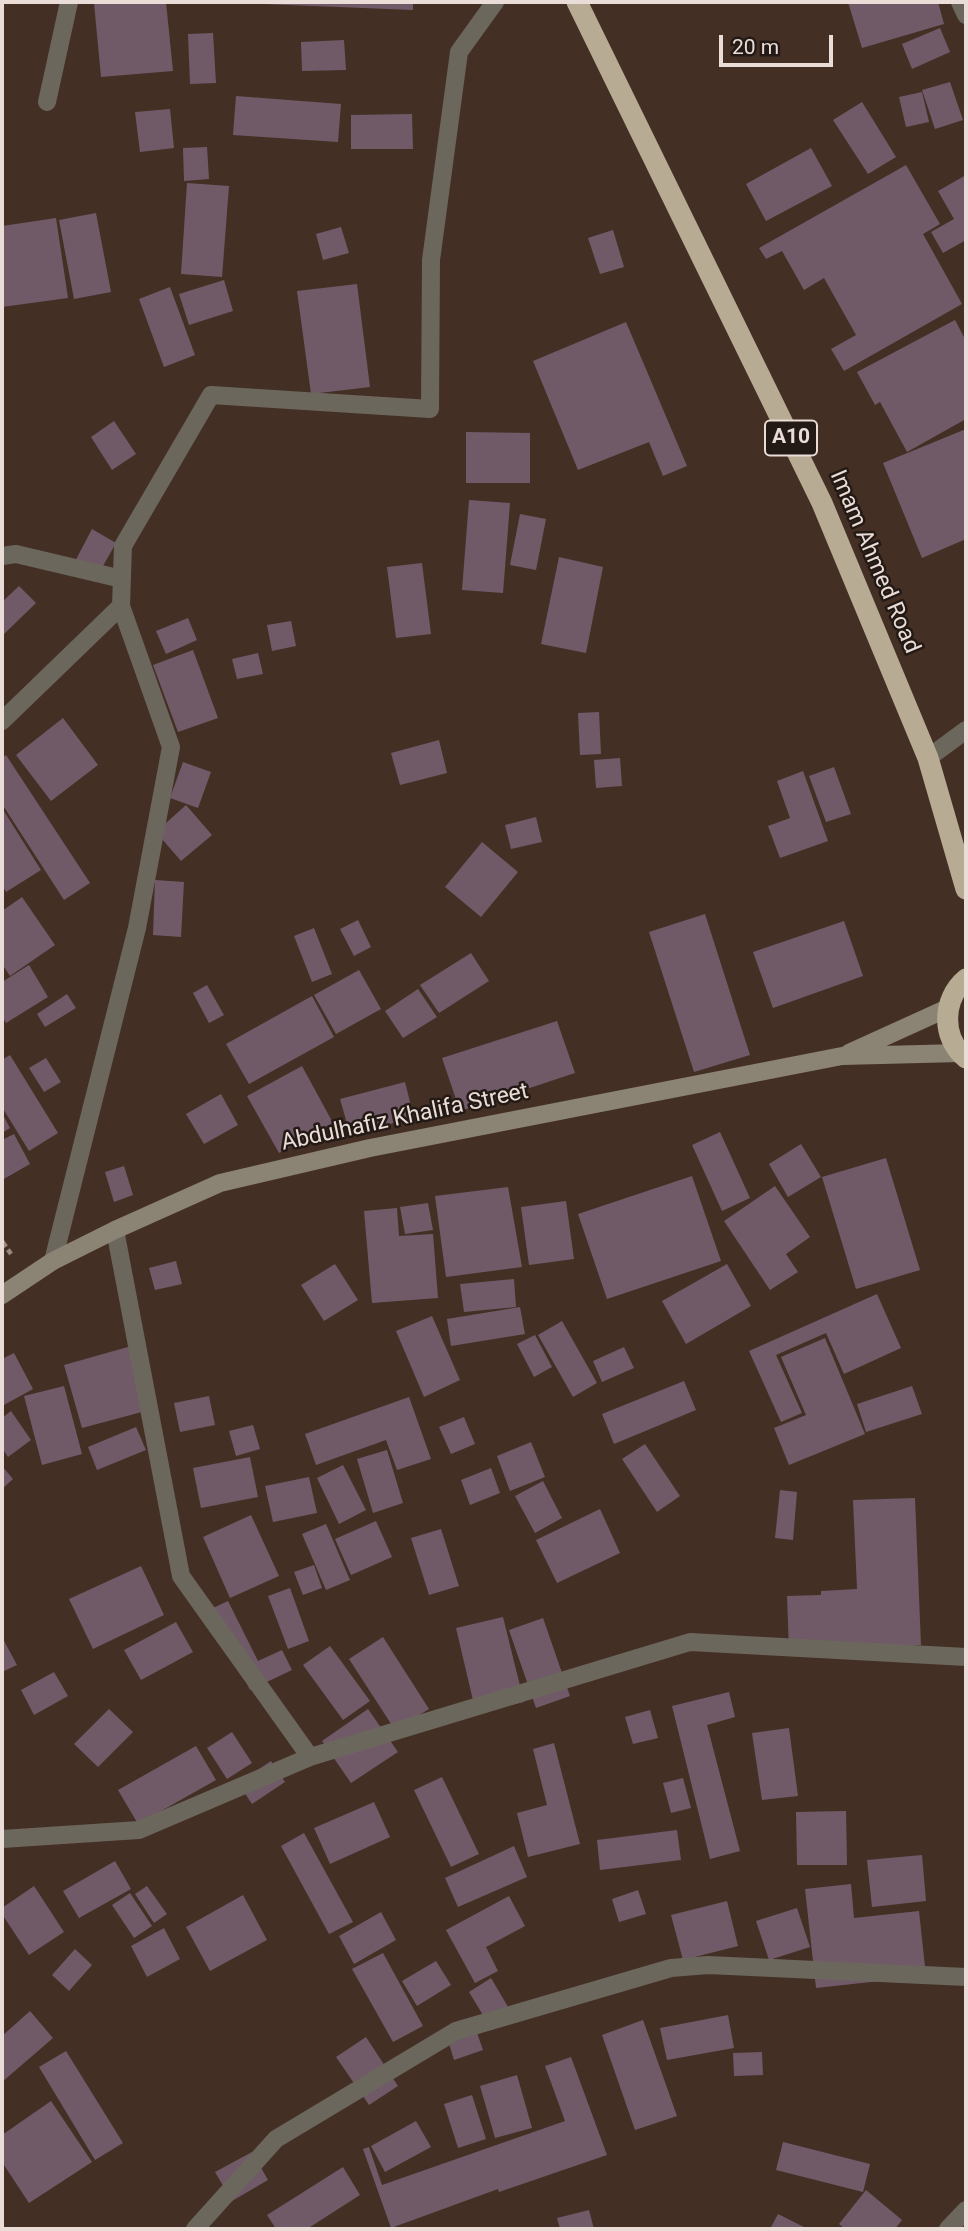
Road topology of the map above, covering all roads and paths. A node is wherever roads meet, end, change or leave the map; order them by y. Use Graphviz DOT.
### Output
graph roads {
  1 [pos="69,2"];
  2 [pos="495,2"];
  3 [pos="578,2"];
  4 [pos="960,2"];
  5 [pos="966,15"];
  6 [pos="47,103"];
  7 [pos="2,556"];
  8 [pos="122,579"];
  9 [pos="121,606"];
  10 [pos="2,721"];
  11 [pos="966,730"];
  12 [pos="928,758"];
  13 [pos="966,889"];
  14 [pos="966,979"];
  15 [pos="948,1008"];
  16 [pos="842,1056"];
  17 [pos="963,1056"];
  18 [pos="115,1230"];
  19 [pos="53,1261"];
  20 [pos="2,1295"];
  21 [pos="966,1657"];
  22 [pos="310,1757"];
  23 [pos="2,1839"];
  24 [pos="966,1978"];
  25 [pos="966,2210"];
  26 [pos="195,2229"];
  27 [pos="948,2229"];
  1 -- 6 [label="street"];
  2 -- 8 [label="street"];
  3 -- 12 [label="highway, Imam Ahmed Road / A10"];
  4 -- 5 [label="street"];
  7 -- 8 [label="street"];
  8 -- 9 [label="street"];
  9 -- 10 [label="street"];
  9 -- 19 [label="street"];
  11 -- 12 [label="street"];
  12 -- 13 [label="highway, Imam Ahmed Road / A10"];
  14 -- 15 [label="highway"];
  15 -- 16 [label="main road"];
  15 -- 17 [label="highway"];
  16 -- 17 [label="main road"];
  16 -- 18 [label="main road, Abdulhafiz Khalifa Street"];
  18 -- 19 [label="main road, Abdulhafiz Khalifa Street"];
  18 -- 22 [label="street"];
  19 -- 20 [label="main road, Abdulhafiz Khalifa Street"];
  21 -- 22 [label="street"];
  22 -- 23 [label="street"];
  24 -- 26 [label="street"];
  25 -- 27 [label="street"];
}
